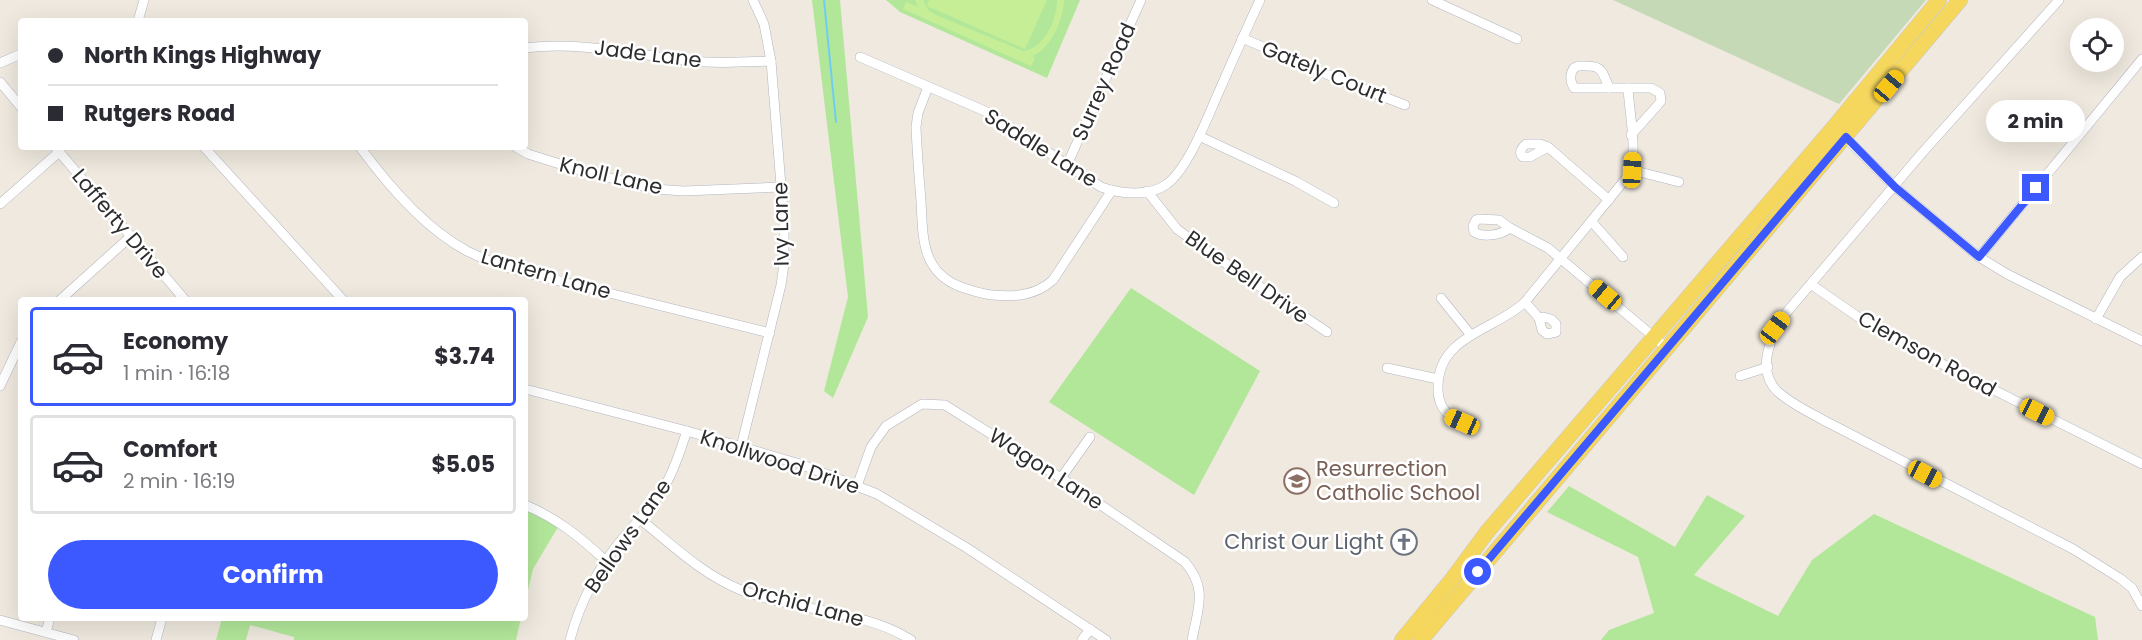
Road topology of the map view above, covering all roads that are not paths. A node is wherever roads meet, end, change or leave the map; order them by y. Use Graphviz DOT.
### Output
graph roads {
  1 [pos="144,0"];
  2 [pos="753,0"];
  3 [pos="1141,0"];
  4 [pos="1260,0"];
  5 [pos="1432,0"];
  6 [pos="1940,0"];
  7 [pos="1960,0"];
  8 [pos="2059,0"];
  9 [pos="139,18"];
  10 [pos="1242,38"];
  11 [pos="1517,39"];
  12 [pos="528,48"];
  13 [pos="18,55"];
  14 [pos="860,57"];
  15 [pos="2142,59"];
  16 [pos="771,61"];
  17 [pos="0,63"];
  18 [pos="0,82"];
  19 [pos="928,87"];
  20 [pos="1609,88"];
  21 [pos="1628,88"];
  22 [pos="18,103"];
  23 [pos="1405,105"];
  24 [pos="1840,132"];
  25 [pos="1631,135"];
  26 [pos="1199,136"];
  27 [pos="1548,147"];
  28 [pos="56,150"];
  29 [pos="58,150"];
  30 [pos="207,150"];
  31 [pos="362,150"];
  32 [pos="521,150"];
  33 [pos="1066,165"];
  34 [pos="1632,170"];
  35 [pos="1679,182"];
  36 [pos="781,187"];
  37 [pos="1895,187"];
  38 [pos="1112,190"];
  39 [pos="1147,191"];
  40 [pos="1609,200"];
  41 [pos="1334,203"];
  42 [pos="0,204"];
  43 [pos="1592,222"];
  44 [pos="1510,228"];
  45 [pos="130,237"];
  46 [pos="1623,257"];
  47 [pos="1979,257"];
  48 [pos="2142,257"];
  49 [pos="1562,259"];
  50 [pos="1812,285"];
  51 [pos="63,297"];
  52 [pos="182,297"];
  53 [pos="340,297"];
  54 [pos="1441,298"];
  55 [pos="1525,302"];
  56 [pos="1539,318"];
  57 [pos="2096,319"];
  58 [pos="1327,332"];
  59 [pos="770,333"];
  60 [pos="1470,334"];
  61 [pos="1654,337"];
  62 [pos="2142,341"];
  63 [pos="18,348"];
  64 [pos="1667,348"];
  65 [pos="1768,367"];
  66 [pos="1387,368"];
  67 [pos="1740,376"];
  68 [pos="1438,379"];
  69 [pos="0,386"];
  70 [pos="528,390"];
  71 [pos="1474,428"];
  72 [pos="687,431"];
  73 [pos="1090,437"];
  74 [pos="741,447"];
  75 [pos="2142,464"];
  76 [pos="1061,478"];
  77 [pos="857,486"];
  78 [pos="528,506"];
  79 [pos="639,519"];
  80 [pos="606,561"];
  81 [pos="2138,590"];
  82 [pos="2142,606"];
  83 [pos="0,620"];
  84 [pos="49,621"];
  85 [pos="161,621"];
  86 [pos="1090,629"];
  87 [pos="46,632"];
  88 [pos="74,640"];
  89 [pos="156,640"];
  90 [pos="570,640"];
  91 [pos="911,640"];
  92 [pos="1082,640"];
  93 [pos="1106,640"];
  94 [pos="1192,640"];
  95 [pos="1402,640"];
  96 [pos="1421,640"];
  1 -- 9 [label="street"];
  2 -- 16 [label="street, Ivy Lane"];
  3 -- 33 [label="street, Surrey Road"];
  4 -- 10 [label="street, Saddle Lane"];
  5 -- 11 [label="street"];
  6 -- 24 [label="main road"];
  7 -- 24 [label="main road"];
  8 -- 37 [label="street"];
  10 -- 23 [label="street, Gately Court"];
  10 -- 26 [label="street, Saddle Lane"];
  12 -- 16 [label="street, Jade Lane"];
  13 -- 17 [label="street"];
  14 -- 19 [label="street, Saddle Lane"];
  15 -- 47 [label="street"];
  16 -- 36 [label="street, Ivy Lane"];
  18 -- 22 [label="street"];
  19 -- 33 [label="street, Saddle Lane"];
  19 -- 38 [label="street"];
  20 -- 21 [label="street"];
  21 -- 25 [label="street"];
  21 -- 25 [label="street"];
  24 -- 37 [label="street"];
  24 -- 61 [label="main road"];
  24 -- 64 [label="main road"];
  25 -- 34 [label="street"];
  26 -- 39 [label="street, Saddle Lane"];
  26 -- 41 [label="street"];
  27 -- 40 [label="street"];
  28 -- 42 [label="street"];
  29 -- 45 [label="street, Lafferty Drive"];
  30 -- 53 [label="street"];
  31 -- 59 [label="street, Lantern Lane"];
  32 -- 36 [label="street, Knoll Lane"];
  33 -- 38 [label="street, Saddle Lane"];
  34 -- 35 [label="street"];
  34 -- 40 [label="street"];
  36 -- 59 [label="street, Ivy Lane"];
  37 -- 47 [label="street"];
  37 -- 50 [label="street"];
  38 -- 39 [label="street, Saddle Lane"];
  39 -- 58 [label="street, Blue Bell Drive"];
  40 -- 43 [label="street"];
  43 -- 46 [label="street"];
  43 -- 49 [label="street"];
  44 -- 49 [label="street"];
  45 -- 51 [label="street"];
  45 -- 52 [label="street, Lafferty Drive"];
  47 -- 57 [label="street"];
  48 -- 57 [label="street"];
  49 -- 55 [label="street"];
  49 -- 61 [label="street"];
  50 -- 65 [label="street"];
  50 -- 75 [label="street, Clemson Road"];
  54 -- 60 [label="street"];
  55 -- 56 [label="street"];
  55 -- 60 [label="street"];
  57 -- 62 [label="street"];
  59 -- 74 [label="street, Ivy Lane"];
  60 -- 68 [label="street"];
  61 -- 64 [label="street"];
  61 -- 95 [label="main road"];
  63 -- 69 [label="street"];
  64 -- 96 [label="main road"];
  65 -- 67 [label="street"];
  65 -- 81 [label="street"];
  66 -- 68 [label="street"];
  68 -- 71 [label="street"];
  70 -- 72 [label="street, Knollwood Drive"];
  72 -- 74 [label="street, Knollwood Drive"];
  72 -- 79 [label="street, Bellows Lane"];
  73 -- 76 [label="street"];
  74 -- 77 [label="street, Knollwood Drive"];
  76 -- 77 [label="street, Wagon Lane"];
  76 -- 94 [label="street, Wagon Lane"];
  77 -- 86 [label="street, Knollwood Drive"];
  78 -- 80 [label="street"];
  79 -- 80 [label="street, Bellows Lane"];
  79 -- 91 [label="street, Orchid Lane"];
  80 -- 90 [label="street, Bellows Lane"];
  81 -- 82 [label="street"];
  83 -- 87 [label="street"];
  84 -- 87 [label="street"];
  85 -- 89 [label="street"];
  86 -- 92 [label="street"];
  86 -- 93 [label="street, Knollwood Drive"];
  87 -- 88 [label="street"];
}
